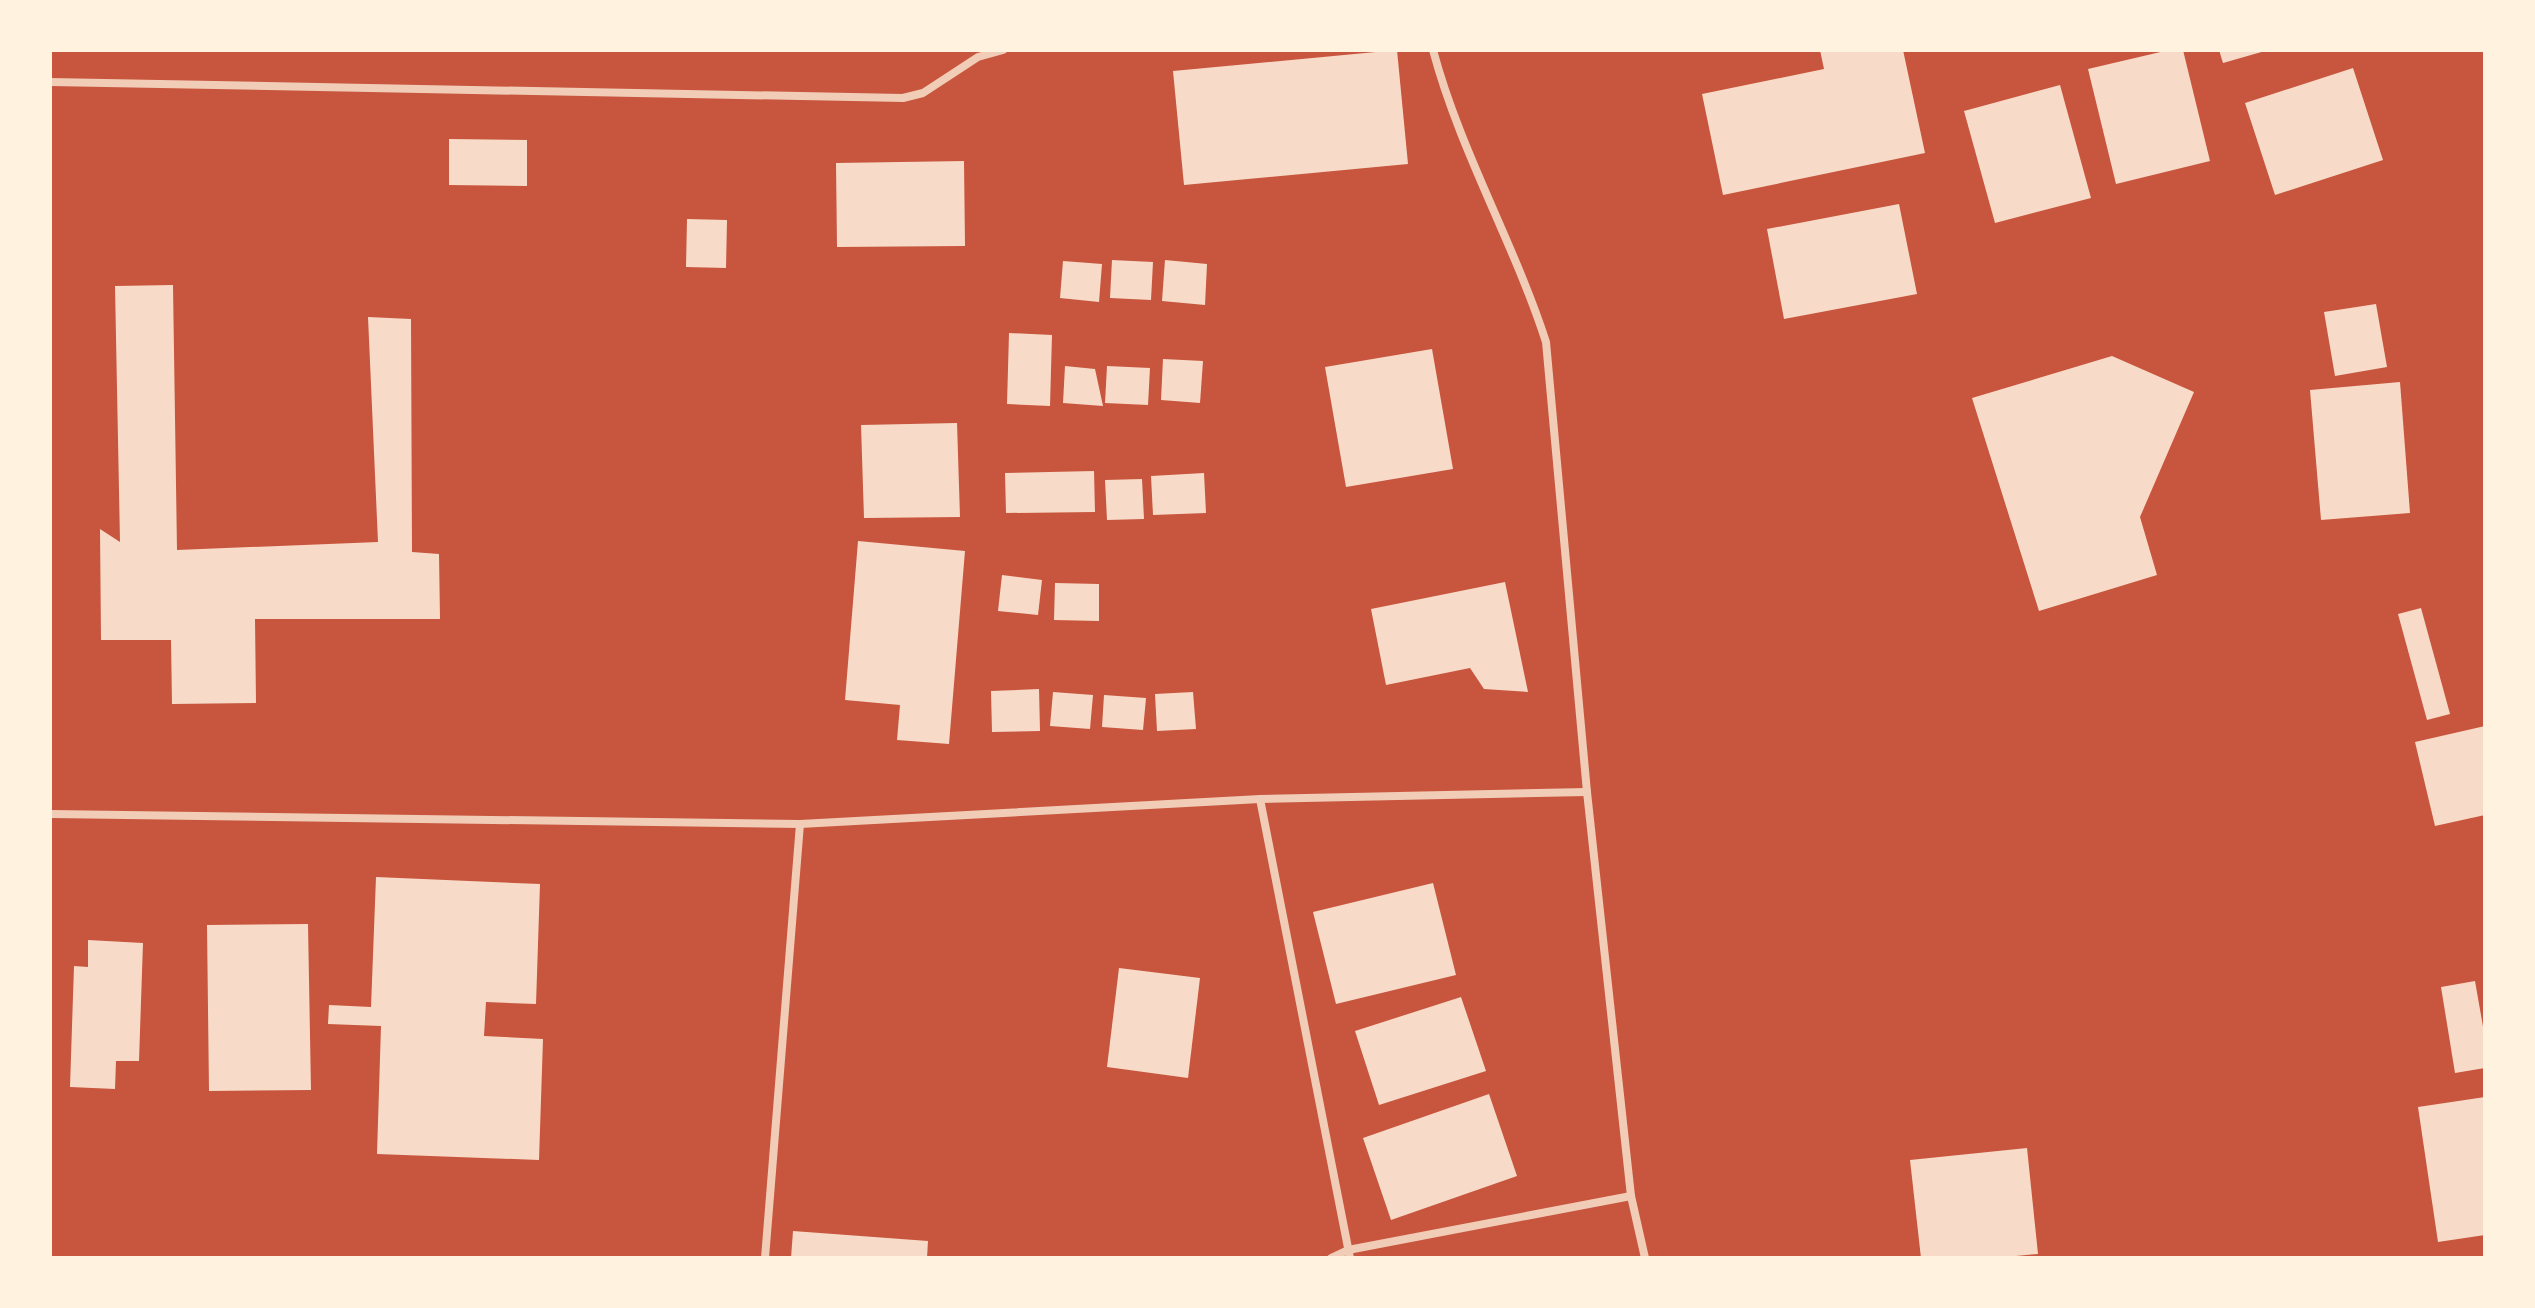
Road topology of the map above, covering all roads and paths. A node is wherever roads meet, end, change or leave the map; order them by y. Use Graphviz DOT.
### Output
graph roads {
  1 [pos="1003,50"];
  2 [pos="1433,50"];
  3 [pos="50,82"];
  4 [pos="1587,792"];
  5 [pos="1260,799"];
  6 [pos="50,814"];
  7 [pos="800,824"];
  8 [pos="1631,1196"];
  9 [pos="1349,1254"];
  10 [pos="765,1258"];
  11 [pos="1331,1258"];
  12 [pos="1645,1258"];
  1 -- 3 [label="street"];
  2 -- 4 [label="street"];
  4 -- 5 [label="street"];
  4 -- 8 [label="street"];
  5 -- 7 [label="street"];
  5 -- 9 [label="street"];
  6 -- 7 [label="street"];
  7 -- 10 [label="street"];
  8 -- 9 [label="street"];
  8 -- 12 [label="street"];
  9 -- 11 [label="street"];
}
